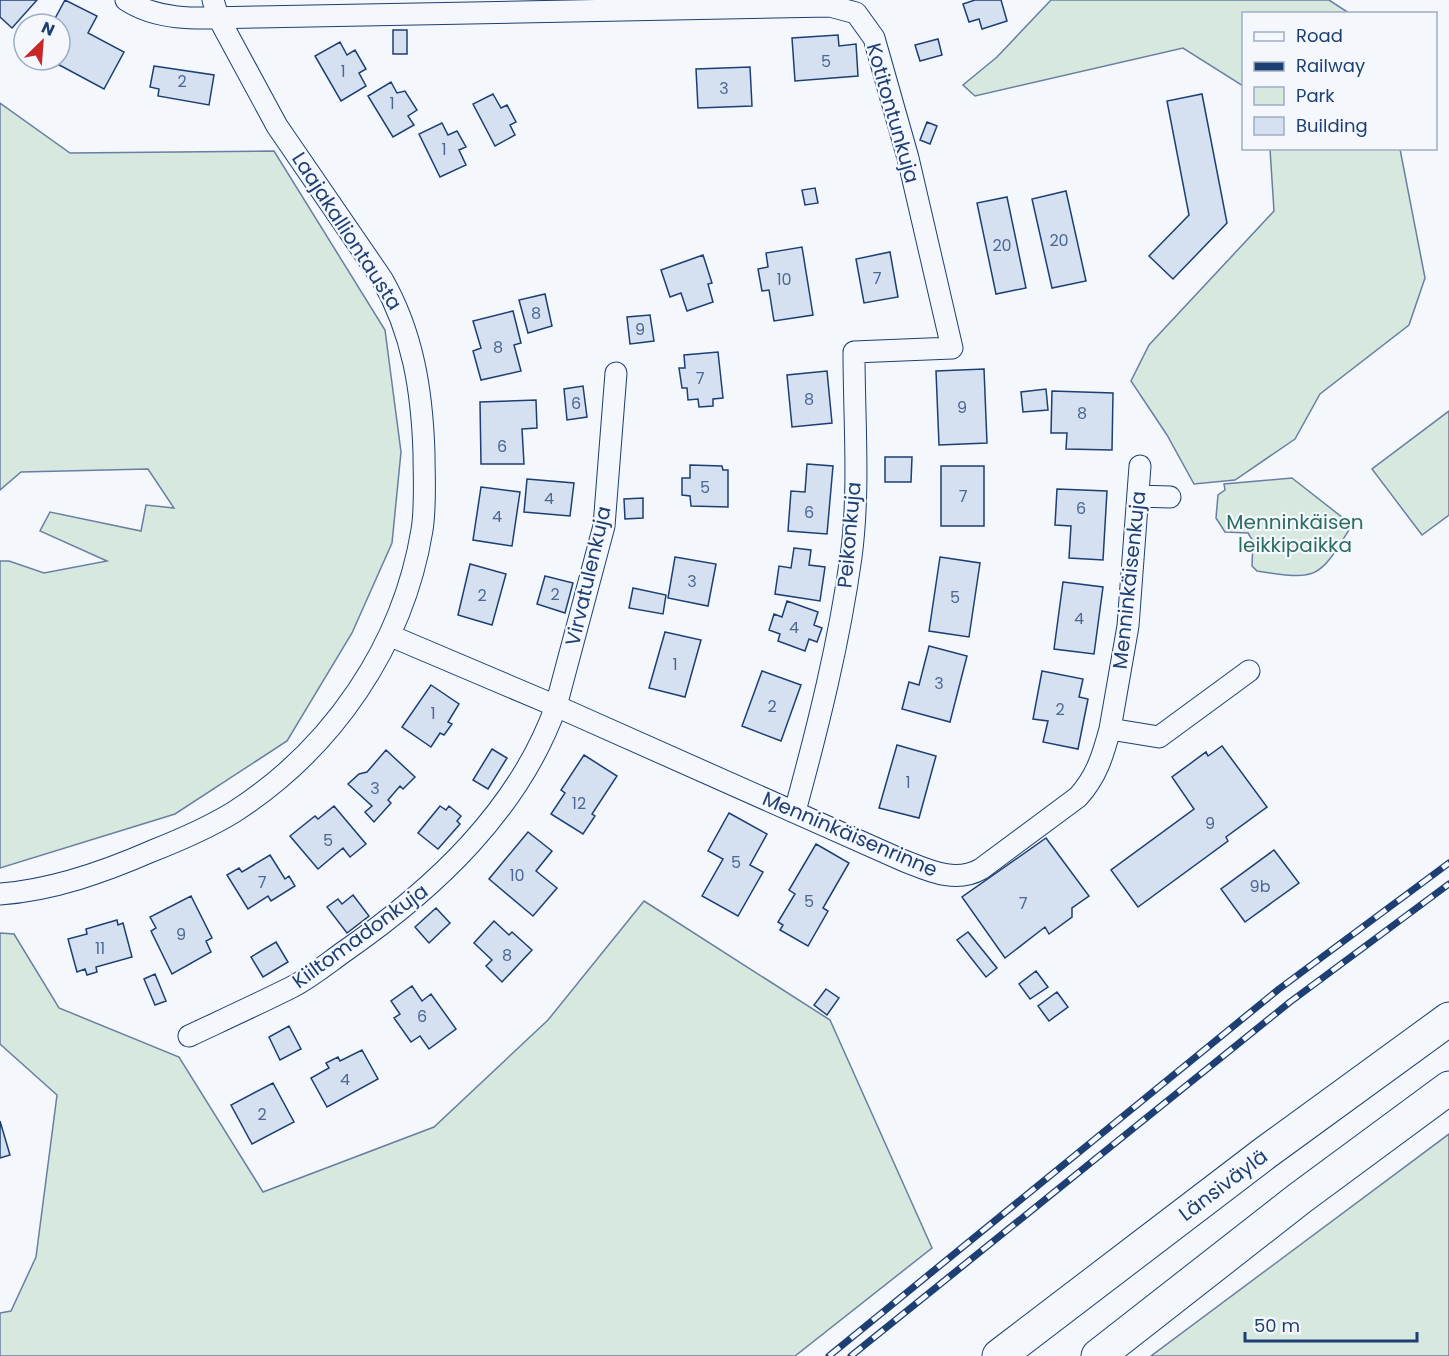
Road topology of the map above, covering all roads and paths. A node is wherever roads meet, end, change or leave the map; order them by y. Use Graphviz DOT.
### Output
graph roads {
  1 [pos="126,0"];
  2 [pos="215,9"];
  3 [pos="952,348"];
  4 [pos="616,373"];
  5 [pos="1140,466"];
  6 [pos="1138,496"];
  7 [pos="1170,497"];
  8 [pos="391,636"];
  9 [pos="1249,670"];
  10 [pos="556,706"];
  11 [pos="1110,729"];
  12 [pos="795,811"];
  13 [pos="0,894"];
  14 [pos="1449,1019"];
  15 [pos="189,1036"];
  16 [pos="1449,1088"];
  17 [pos="999,1356"];
  18 [pos="1098,1356"];
  1 -- 2 [label="street, Kotitontunkuja"];
  2 -- 3 [label="street, Kotitontunkuja"];
  2 -- 8 [label="street, Laajakalliontausta"];
  3 -- 12 [label="street, Peikonkuja"];
  4 -- 10 [label="street, Virvatulenkuja"];
  5 -- 6 [label="street, Menninkäisenkuja"];
  6 -- 7 [label="street"];
  6 -- 11 [label="street, Menninkäisenkuja"];
  8 -- 10 [label="street, Menninkäisenrinne"];
  8 -- 13 [label="street, Laajakalliontausta"];
  9 -- 11 [label="street"];
  10 -- 12 [label="street, Menninkäisenrinne"];
  10 -- 15 [label="street, Kiiltomadonkuja"];
  11 -- 12 [label="street, Menninkäisenrinne"];
  14 -- 17 [label="highway, Länsiväylä"];
  16 -- 18 [label="highway"];
}
